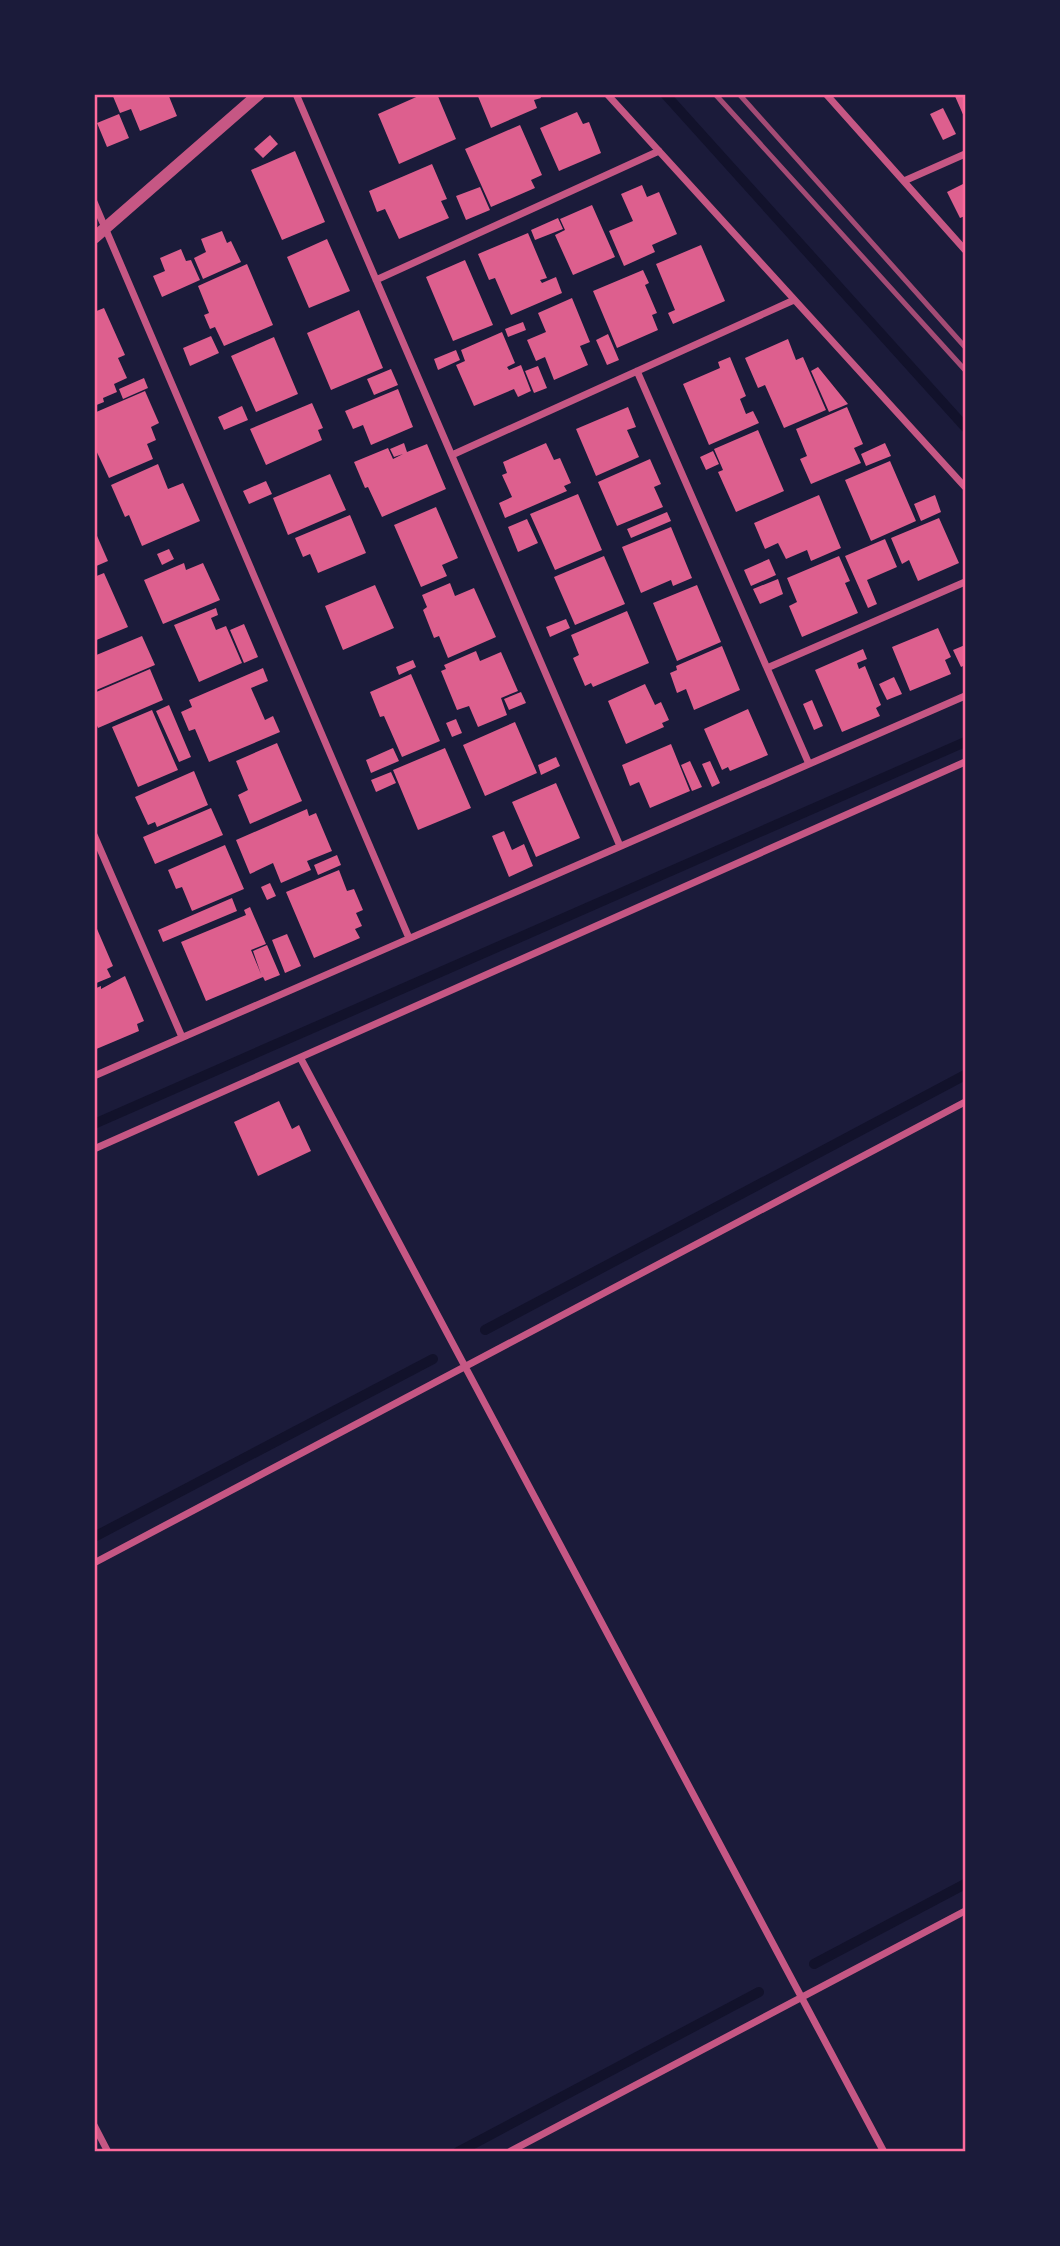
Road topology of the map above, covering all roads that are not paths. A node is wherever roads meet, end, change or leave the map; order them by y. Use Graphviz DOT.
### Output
graph roads {
  1 [pos="259,94"];
  2 [pos="296,94"];
  3 [pos="607,94"];
  4 [pos="826,94"];
  5 [pos="659,151"];
  6 [pos="965,154"];
  7 [pos="904,181"];
  8 [pos="94,202"];
  9 [pos="106,229"];
  10 [pos="94,238"];
  11 [pos="965,250"];
  12 [pos="376,280"];
  13 [pos="794,300"];
  14 [pos="637,371"];
  15 [pos="452,455"];
  16 [pos="965,487"];
  17 [pos="965,582"];
  18 [pos="767,668"];
  19 [pos="965,696"];
  20 [pos="965,762"];
  21 [pos="809,764"];
  22 [pos="94,835"];
  23 [pos="620,846"];
  24 [pos="409,937"];
  25 [pos="182,1037"];
  26 [pos="302,1059"];
  27 [pos="94,1076"];
  28 [pos="965,1102"];
  29 [pos="94,1149"];
  30 [pos="466,1366"];
  31 [pos="94,1563"];
  32 [pos="965,1911"];
  33 [pos="802,1997"];
  34 [pos="94,2125"];
  35 [pos="108,2151"];
  36 [pos="509,2151"];
  37 [pos="884,2151"];
  1 -- 9 [label="street"];
  2 -- 12 [label="street"];
  3 -- 5 [label="street"];
  4 -- 7 [label="street"];
  5 -- 12 [label="street"];
  5 -- 13 [label="street"];
  6 -- 7 [label="street"];
  7 -- 11 [label="street"];
  8 -- 9 [label="street"];
  9 -- 10 [label="street"];
  9 -- 24 [label="street"];
  12 -- 15 [label="street"];
  13 -- 14 [label="street"];
  13 -- 16 [label="street"];
  14 -- 15 [label="street"];
  14 -- 18 [label="street"];
  15 -- 23 [label="street"];
  17 -- 18 [label="street"];
  18 -- 21 [label="street"];
  19 -- 21 [label="street"];
  20 -- 26 [label="street"];
  21 -- 23 [label="street"];
  22 -- 25 [label="street"];
  23 -- 24 [label="street"];
  24 -- 25 [label="street"];
  25 -- 27 [label="street"];
  26 -- 29 [label="street"];
  26 -- 30 [label="street"];
  28 -- 30 [label="street"];
  30 -- 31 [label="street"];
  30 -- 33 [label="street"];
  32 -- 33 [label="street"];
  33 -- 36 [label="street"];
  33 -- 37 [label="street"];
  34 -- 35 [label="street"];
}
